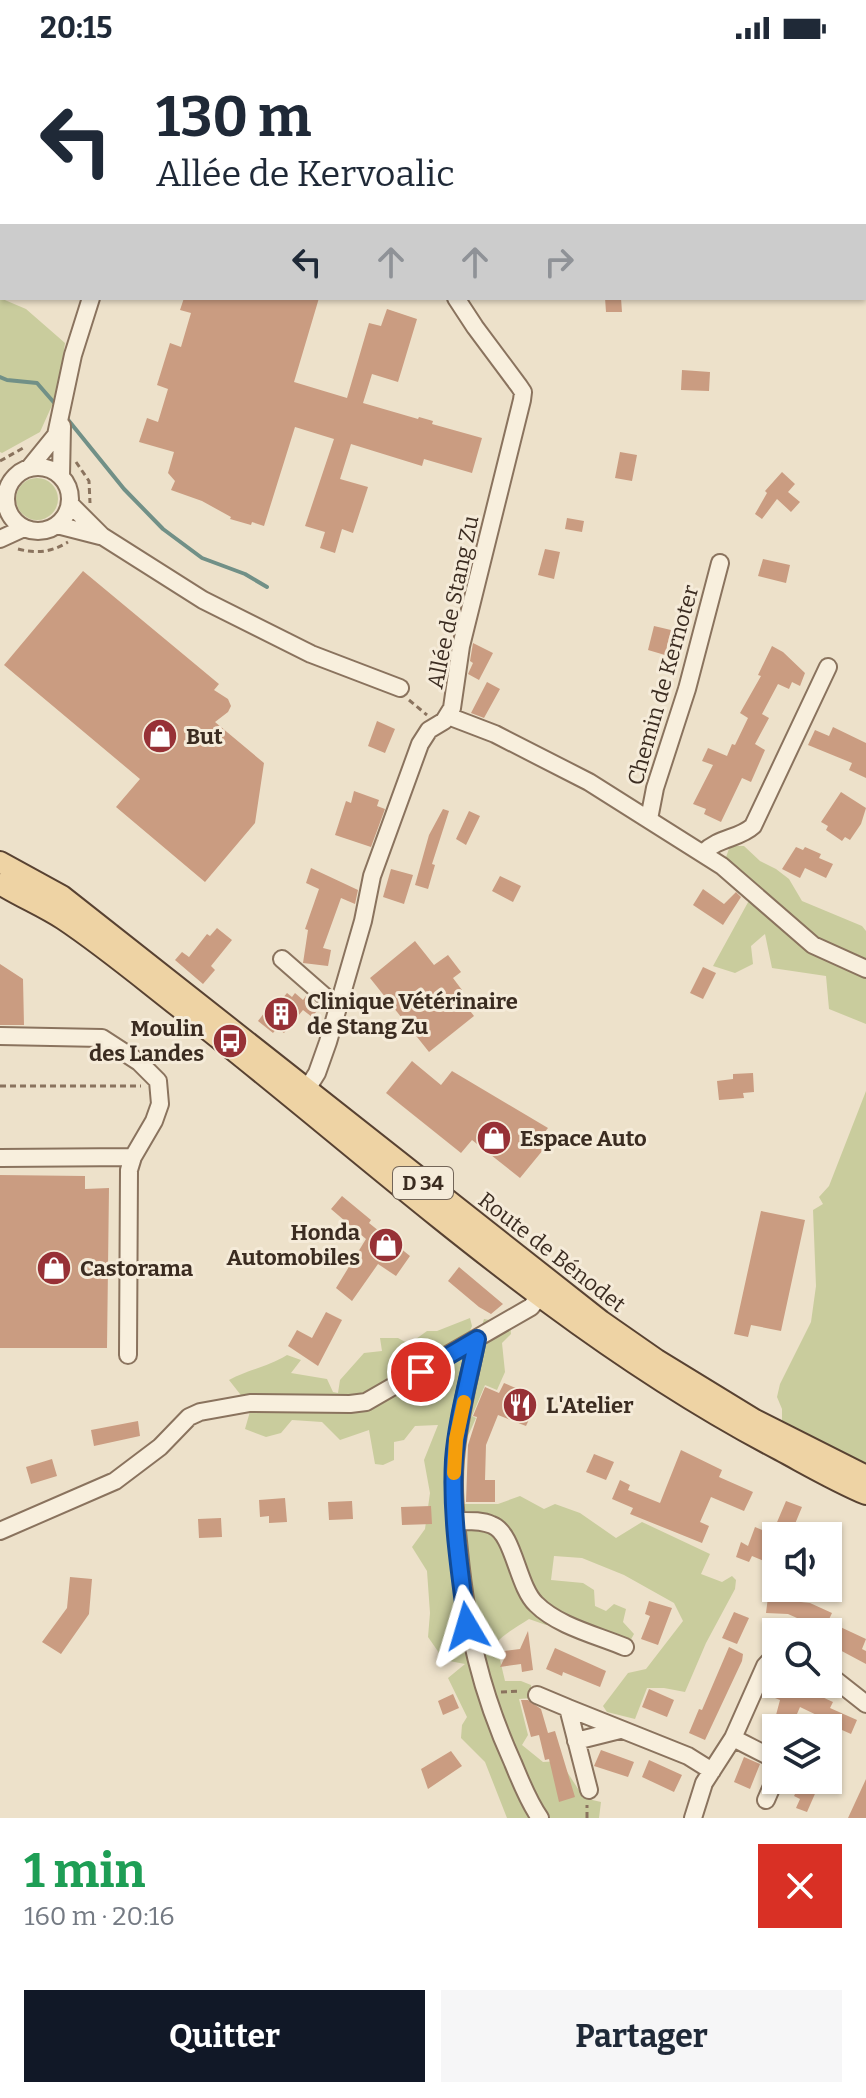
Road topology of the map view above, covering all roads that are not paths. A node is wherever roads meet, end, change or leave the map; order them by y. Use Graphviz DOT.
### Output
graph roads {
  1 [pos="90,300"];
  2 [pos="457,300"];
  3 [pos="62,412"];
  4 [pos="30,467"];
  5 [pos="6,476"];
  6 [pos="61,476"];
  7 [pos="70,504"];
  8 [pos="2,507"];
  9 [pos="57,525"];
  10 [pos="24,528"];
  11 [pos="102,536"];
  12 [pos="0,539"];
  13 [pos="720,563"];
  14 [pos="828,667"];
  15 [pos="400,688"];
  16 [pos="448,716"];
  17 [pos="649,819"];
  18 [pos="703,853"];
  19 [pos="0,862"];
  20 [pos="0,884"];
  21 [pos="282,959"];
  22 [pos="866,969"];
  23 [pos="338,1008"];
  24 [pos="0,1036"];
  25 [pos="221,1040"];
  26 [pos="307,1089"];
  27 [pos="315,1116"];
  28 [pos="133,1157"];
  29 [pos="0,1158"];
  30 [pos="539,1297"];
  31 [pos="612,1335"];
  32 [pos="477,1339"];
  33 [pos="128,1355"];
  34 [pos="866,1476"];
  35 [pos="866,1494"];
  36 [pos="456,1521"];
  37 [pos="0,1531"];
  38 [pos="625,1647"];
  39 [pos="762,1673"];
  40 [pos="842,1685"];
  41 [pos="537,1695"];
  42 [pos="866,1704"];
  43 [pos="568,1708"];
  44 [pos="620,1730"];
  45 [pos="733,1738"];
  46 [pos="576,1741"];
  47 [pos="762,1753"];
  48 [pos="712,1771"];
  49 [pos="589,1790"];
  50 [pos="769,1794"];
  51 [pos="766,1800"];
  52 [pos="540,1818"];
  53 [pos="693,1818"];
  1 -- 3 [label="street"];
  2 -- 16 [label="street, Allée de Stang Zu"];
  3 -- 4 [label="street"];
  3 -- 6 [label="street"];
  4 -- 5 [label="street"];
  4 -- 6 [label="street"];
  5 -- 8 [label="street"];
  6 -- 7 [label="street"];
  7 -- 9 [label="street"];
  7 -- 11 [label="street"];
  8 -- 10 [label="street"];
  9 -- 10 [label="street"];
  9 -- 11 [label="street"];
  10 -- 12 [label="street"];
  11 -- 15 [label="street"];
  13 -- 17 [label="street, Chemin de Kernoter"];
  14 -- 18 [label="street"];
  16 -- 17 [label="street, Chemin de Kernoter"];
  16 -- 23 [label="street, Allée de Stang Zu"];
  17 -- 18 [label="street, Chemin de Kernoter"];
  18 -- 22 [label="street, Chemin de Kernoter"];
  19 -- 26 [label="main road, Route de Bénodet / D 34"];
  20 -- 25 [label="main road, Route de Bénodet / D 34"];
  21 -- 23 [label="street"];
  23 -- 26 [label="street, Allée de Stang Zu"];
  24 -- 28 [label="street"];
  25 -- 26 [label="street"];
  25 -- 27 [label="main road, Route de Bénodet / D 34"];
  26 -- 27 [label="street"];
  26 -- 31 [label="main road, Route de Bénodet / D 34"];
  27 -- 30 [label="main road, Route de Bénodet / D 34"];
  28 -- 29 [label="street"];
  28 -- 33 [label="street"];
  30 -- 31 [label="main road, Route de Bénodet / D 34"];
  30 -- 31 [label="street"];
  30 -- 32 [label="street"];
  31 -- 34 [label="main road, Route de Bénodet / D 34"];
  31 -- 35 [label="main road, Route de Bénodet / D 34"];
  32 -- 36 [label="street"];
  32 -- 37 [label="street"];
  36 -- 38 [label="street"];
  36 -- 52 [label="street"];
  39 -- 45 [label="street"];
  40 -- 42 [label="street"];
  41 -- 43 [label="street"];
  43 -- 44 [label="street"];
  43 -- 46 [label="street"];
  44 -- 46 [label="street"];
  44 -- 48 [label="street"];
  45 -- 47 [label="street"];
  45 -- 48 [label="street"];
  46 -- 49 [label="street"];
  48 -- 53 [label="street"];
  50 -- 51 [label="street"];
}
